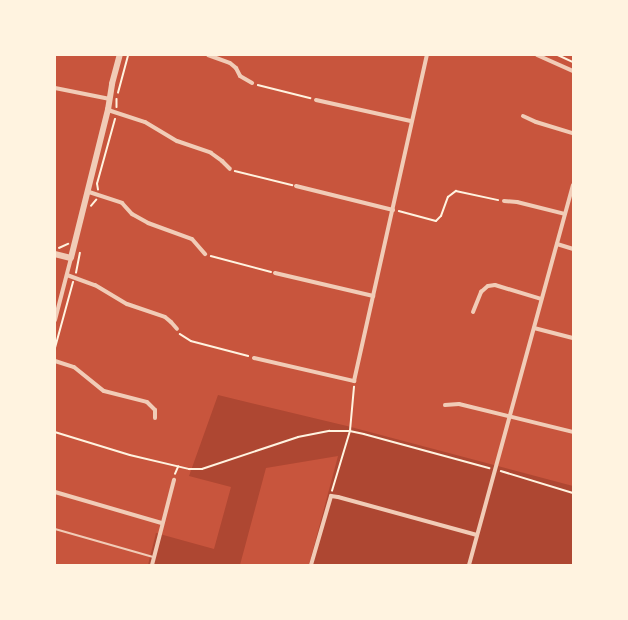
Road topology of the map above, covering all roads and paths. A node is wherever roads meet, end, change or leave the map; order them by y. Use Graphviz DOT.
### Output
graph roads {
  1 [pos="120,55"];
  2 [pos="208,55"];
  3 [pos="427,55"];
  4 [pos="537,55"];
  5 [pos="558,55"];
  6 [pos="573,62"];
  7 [pos="573,71"];
  8 [pos="252,83"];
  9 [pos="55,88"];
  10 [pos="110,99"];
  11 [pos="316,100"];
  12 [pos="108,110"];
  13 [pos="523,116"];
  14 [pos="411,121"];
  15 [pos="573,133"];
  16 [pos="230,169"];
  17 [pos="573,185"];
  18 [pos="296,186"];
  19 [pos="89,192"];
  20 [pos="504,201"];
  21 [pos="393,210"];
  22 [pos="565,214"];
  23 [pos="70,241"];
  24 [pos="557,244"];
  25 [pos="55,248"];
  26 [pos="573,249"];
  27 [pos="55,254"];
  28 [pos="205,254"];
  29 [pos="71,258"];
  30 [pos="275,273"];
  31 [pos="67,275"];
  32 [pos="373,296"];
  33 [pos="541,299"];
  34 [pos="473,312"];
  35 [pos="55,320"];
  36 [pos="534,328"];
  37 [pos="177,329"];
  38 [pos="573,338"];
  39 [pos="254,358"];
  40 [pos="55,361"];
  41 [pos="354,381"];
  42 [pos="445,405"];
  43 [pos="509,416"];
  44 [pos="155,418"];
  45 [pos="350,431"];
  46 [pos="55,432"];
  47 [pos="573,432"];
  48 [pos="178,467"];
  49 [pos="495,470"];
  50 [pos="174,480"];
  51 [pos="55,492"];
  52 [pos="573,493"];
  53 [pos="331,496"];
  54 [pos="162,523"];
  55 [pos="55,530"];
  56 [pos="477,535"];
  57 [pos="154,557"];
  58 [pos="152,565"];
  59 [pos="311,565"];
  60 [pos="469,565"];
  1 -- 10 [label="street"];
  2 -- 8 [label="street"];
  3 -- 14 [label="street"];
  4 -- 7 [label="street"];
  5 -- 6 [label="path"];
  8 -- 11 [label="path"];
  9 -- 10 [label="street"];
  10 -- 12 [label="street"];
  11 -- 14 [label="street"];
  12 -- 16 [label="street"];
  12 -- 19 [label="street"];
  13 -- 15 [label="street"];
  14 -- 21 [label="street"];
  16 -- 18 [label="path"];
  17 -- 22 [label="street"];
  18 -- 21 [label="street"];
  19 -- 28 [label="street"];
  19 -- 29 [label="street"];
  20 -- 21 [label="path"];
  20 -- 22 [label="street"];
  21 -- 32 [label="street"];
  22 -- 24 [label="street"];
  23 -- 25 [label="path"];
  24 -- 26 [label="street"];
  24 -- 33 [label="street"];
  27 -- 29 [label="street"];
  28 -- 30 [label="path"];
  29 -- 31 [label="street"];
  30 -- 32 [label="street"];
  31 -- 35 [label="street"];
  31 -- 37 [label="street"];
  32 -- 41 [label="street"];
  33 -- 34 [label="street"];
  33 -- 36 [label="street"];
  36 -- 38 [label="street"];
  36 -- 43 [label="street"];
  37 -- 39 [label="path"];
  39 -- 41 [label="street"];
  40 -- 44 [label="street"];
  41 -- 45 [label="path"];
  42 -- 43 [label="street"];
  43 -- 47 [label="street"];
  43 -- 49 [label="street"];
  45 -- 48 [label="path"];
  45 -- 49 [label="path"];
  45 -- 53 [label="path"];
  46 -- 48 [label="path"];
  48 -- 50 [label="path"];
  49 -- 52 [label="path"];
  49 -- 56 [label="street"];
  50 -- 54 [label="street"];
  51 -- 54 [label="street"];
  53 -- 56 [label="street"];
  53 -- 59 [label="street"];
  54 -- 57 [label="street"];
  55 -- 57 [label="lane"];
  56 -- 60 [label="street"];
  57 -- 58 [label="street"];
}
